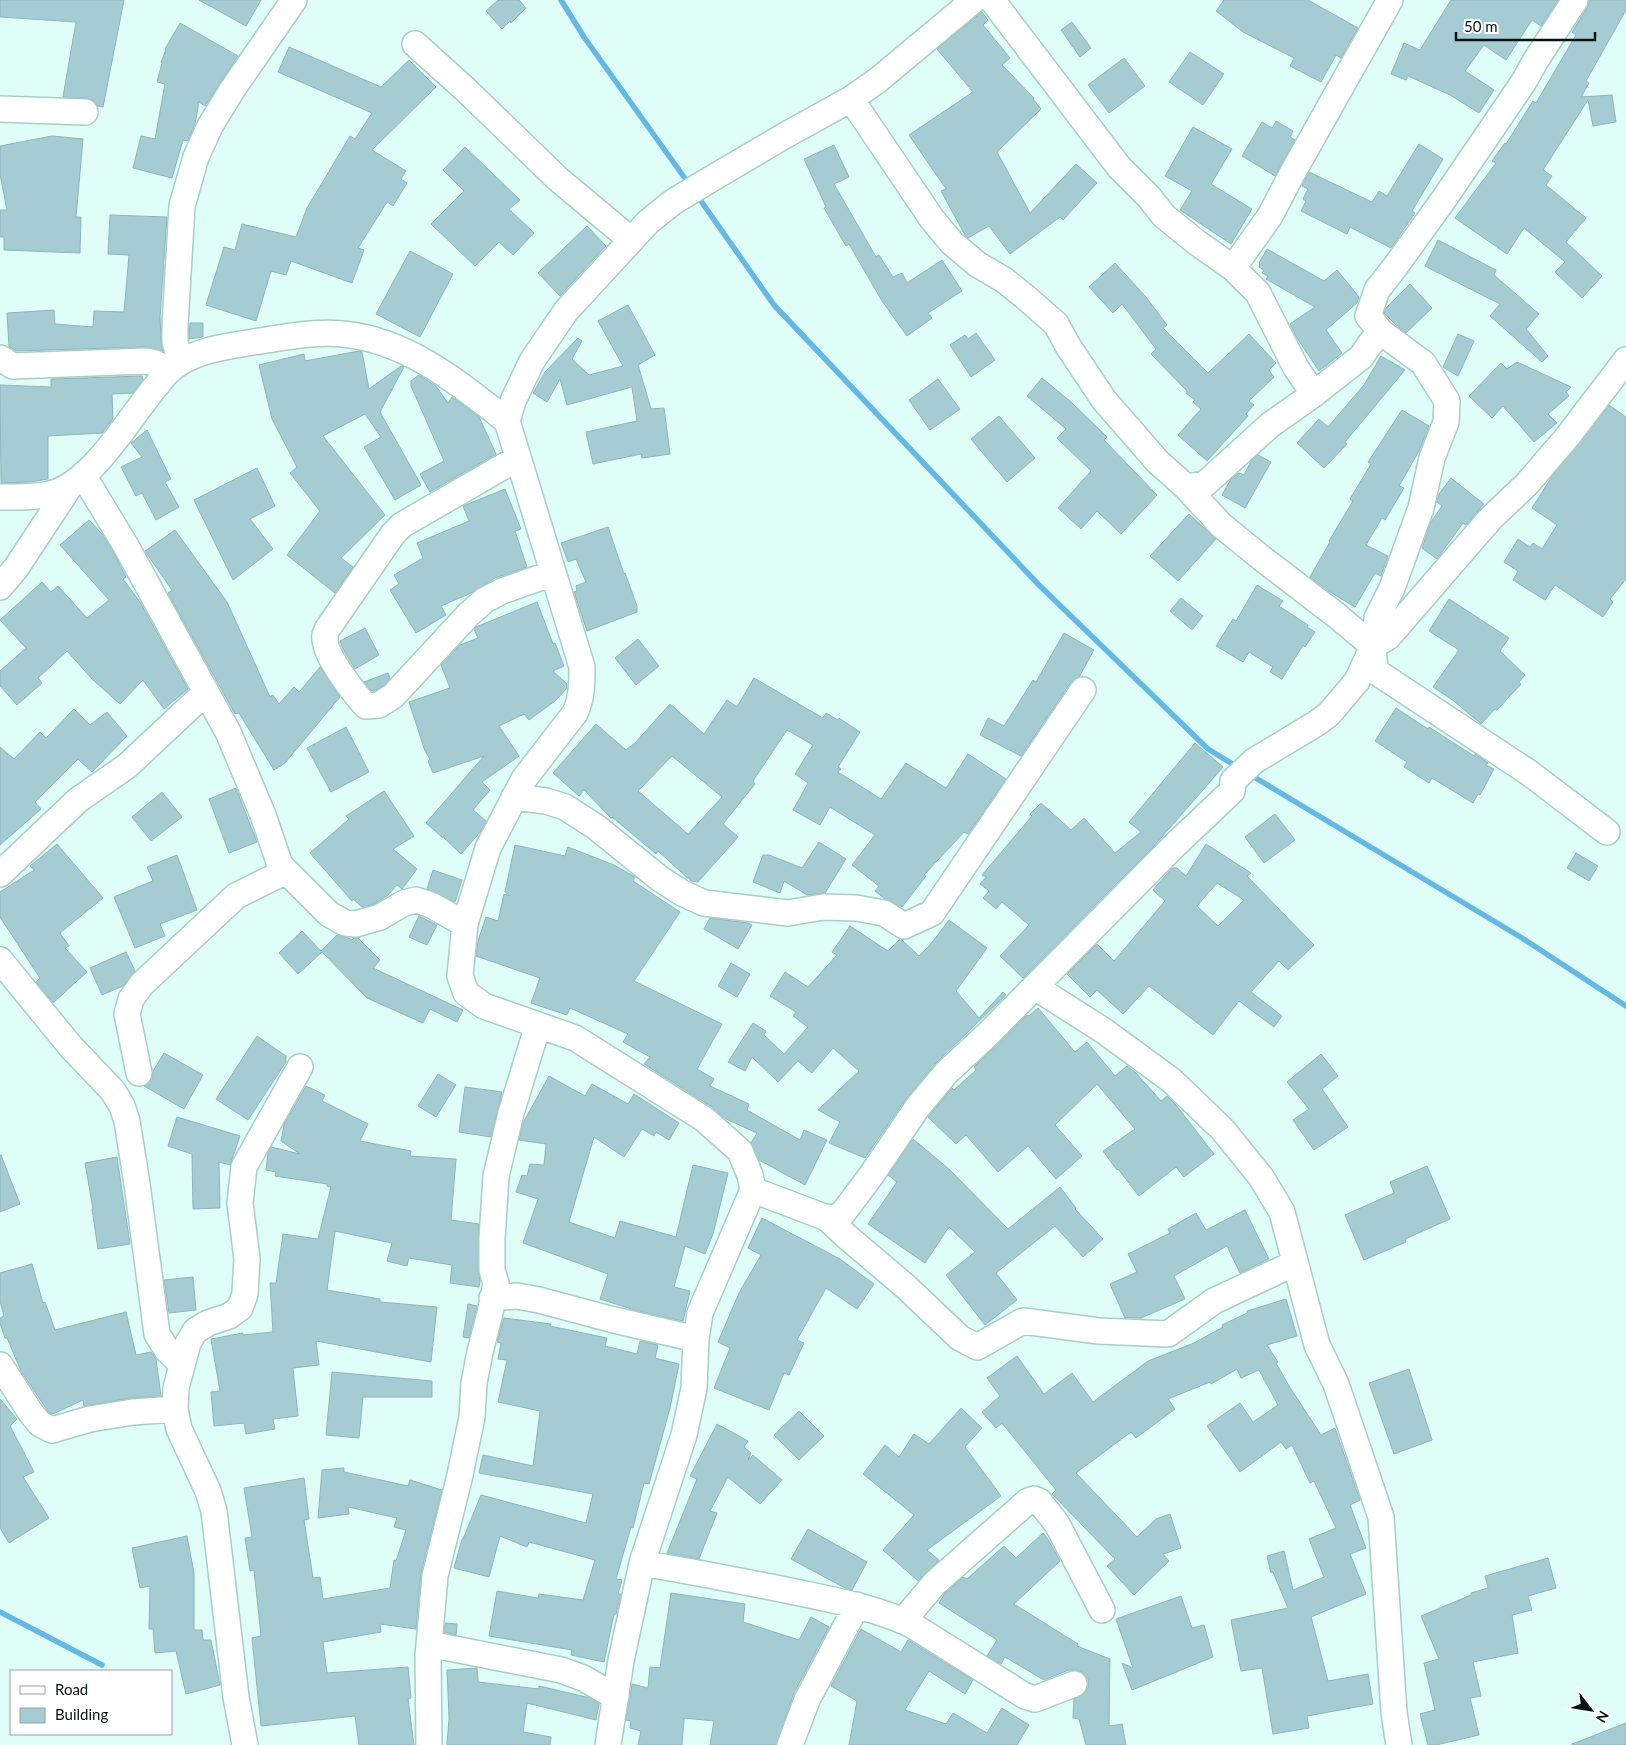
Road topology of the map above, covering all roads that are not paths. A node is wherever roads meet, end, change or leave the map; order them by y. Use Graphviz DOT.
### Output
graph roads {
  1 [pos="294,0"];
  2 [pos="974,0"];
  3 [pos="992,0"];
  4 [pos="1390,0"];
  5 [pos="1575,0"];
  6 [pos="415,44"];
  7 [pos="851,99"];
  8 [pos="0,109"];
  9 [pos="85,112"];
  10 [pos="631,240"];
  11 [pos="1233,268"];
  12 [pos="1381,332"];
  13 [pos="0,358"];
  14 [pos="1626,360"];
  15 [pos="175,366"];
  16 [pos="1314,394"];
  17 [pos="507,421"];
  18 [pos="518,458"];
  19 [pos="77,481"];
  20 [pos="1186,487"];
  21 [pos="0,497"];
  22 [pos="553,573"];
  23 [pos="0,587"];
  24 [pos="1373,646"];
  25 [pos="1083,690"];
  26 [pos="206,692"];
  27 [pos="514,797"];
  28 [pos="1608,832"];
  29 [pos="286,871"];
  30 [pos="0,874"];
  31 [pos="465,924"];
  32 [pos="0,960"];
  33 [pos="1034,987"];
  34 [pos="538,1025"];
  35 [pos="300,1067"];
  36 [pos="139,1073"];
  37 [pos="753,1190"];
  38 [pos="827,1218"];
  39 [pos="1295,1262"];
  40 [pos="492,1298"];
  41 [pos="696,1339"];
  42 [pos="182,1364"];
  43 [pos="0,1365"];
  44 [pos="175,1409"];
  45 [pos="642,1563"];
  46 [pos="857,1605"];
  47 [pos="1102,1610"];
  48 [pos="903,1620"];
  49 [pos="429,1644"];
  50 [pos="1074,1684"];
  51 [pos="616,1697"];
  52 [pos="245,1745"];
  53 [pos="429,1745"];
  54 [pos="608,1745"];
  55 [pos="790,1745"];
  56 [pos="1399,1745"];
  1 -- 15 [label="street"];
  2 -- 7 [label="street"];
  3 -- 11 [label="street"];
  4 -- 11 [label="street"];
  5 -- 12 [label="street"];
  6 -- 10 [label="street"];
  7 -- 10 [label="street"];
  7 -- 20 [label="street"];
  8 -- 9 [label="street"];
  10 -- 17 [label="street"];
  11 -- 16 [label="street"];
  12 -- 16 [label="street"];
  12 -- 24 [label="street"];
  13 -- 15 [label="street"];
  14 -- 24 [label="street"];
  15 -- 17 [label="street"];
  15 -- 19 [label="street"];
  16 -- 20 [label="street"];
  17 -- 18 [label="street"];
  18 -- 22 [label="street"];
  18 -- 22 [label="street"];
  19 -- 21 [label="street"];
  19 -- 23 [label="street"];
  19 -- 26 [label="street"];
  20 -- 24 [label="street"];
  22 -- 27 [label="street"];
  24 -- 28 [label="street"];
  24 -- 33 [label="street"];
  25 -- 27 [label="street"];
  26 -- 29 [label="street"];
  26 -- 30 [label="street"];
  27 -- 31 [label="street"];
  29 -- 31 [label="street"];
  29 -- 36 [label="street"];
  31 -- 34 [label="street"];
  32 -- 42 [label="street"];
  33 -- 38 [label="street"];
  33 -- 39 [label="street"];
  34 -- 37 [label="street"];
  34 -- 40 [label="street"];
  35 -- 42 [label="street"];
  37 -- 38 [label="street"];
  37 -- 41 [label="street"];
  38 -- 39 [label="street"];
  39 -- 56 [label="street"];
  40 -- 41 [label="street"];
  40 -- 49 [label="street"];
  41 -- 45 [label="street"];
  42 -- 44 [label="street"];
  43 -- 44 [label="street"];
  44 -- 52 [label="street"];
  45 -- 46 [label="street"];
  45 -- 51 [label="street"];
  46 -- 48 [label="street"];
  46 -- 55 [label="street"];
  47 -- 48 [label="street"];
  48 -- 50 [label="street"];
  49 -- 51 [label="street"];
  49 -- 53 [label="street"];
  51 -- 54 [label="street"];
}
